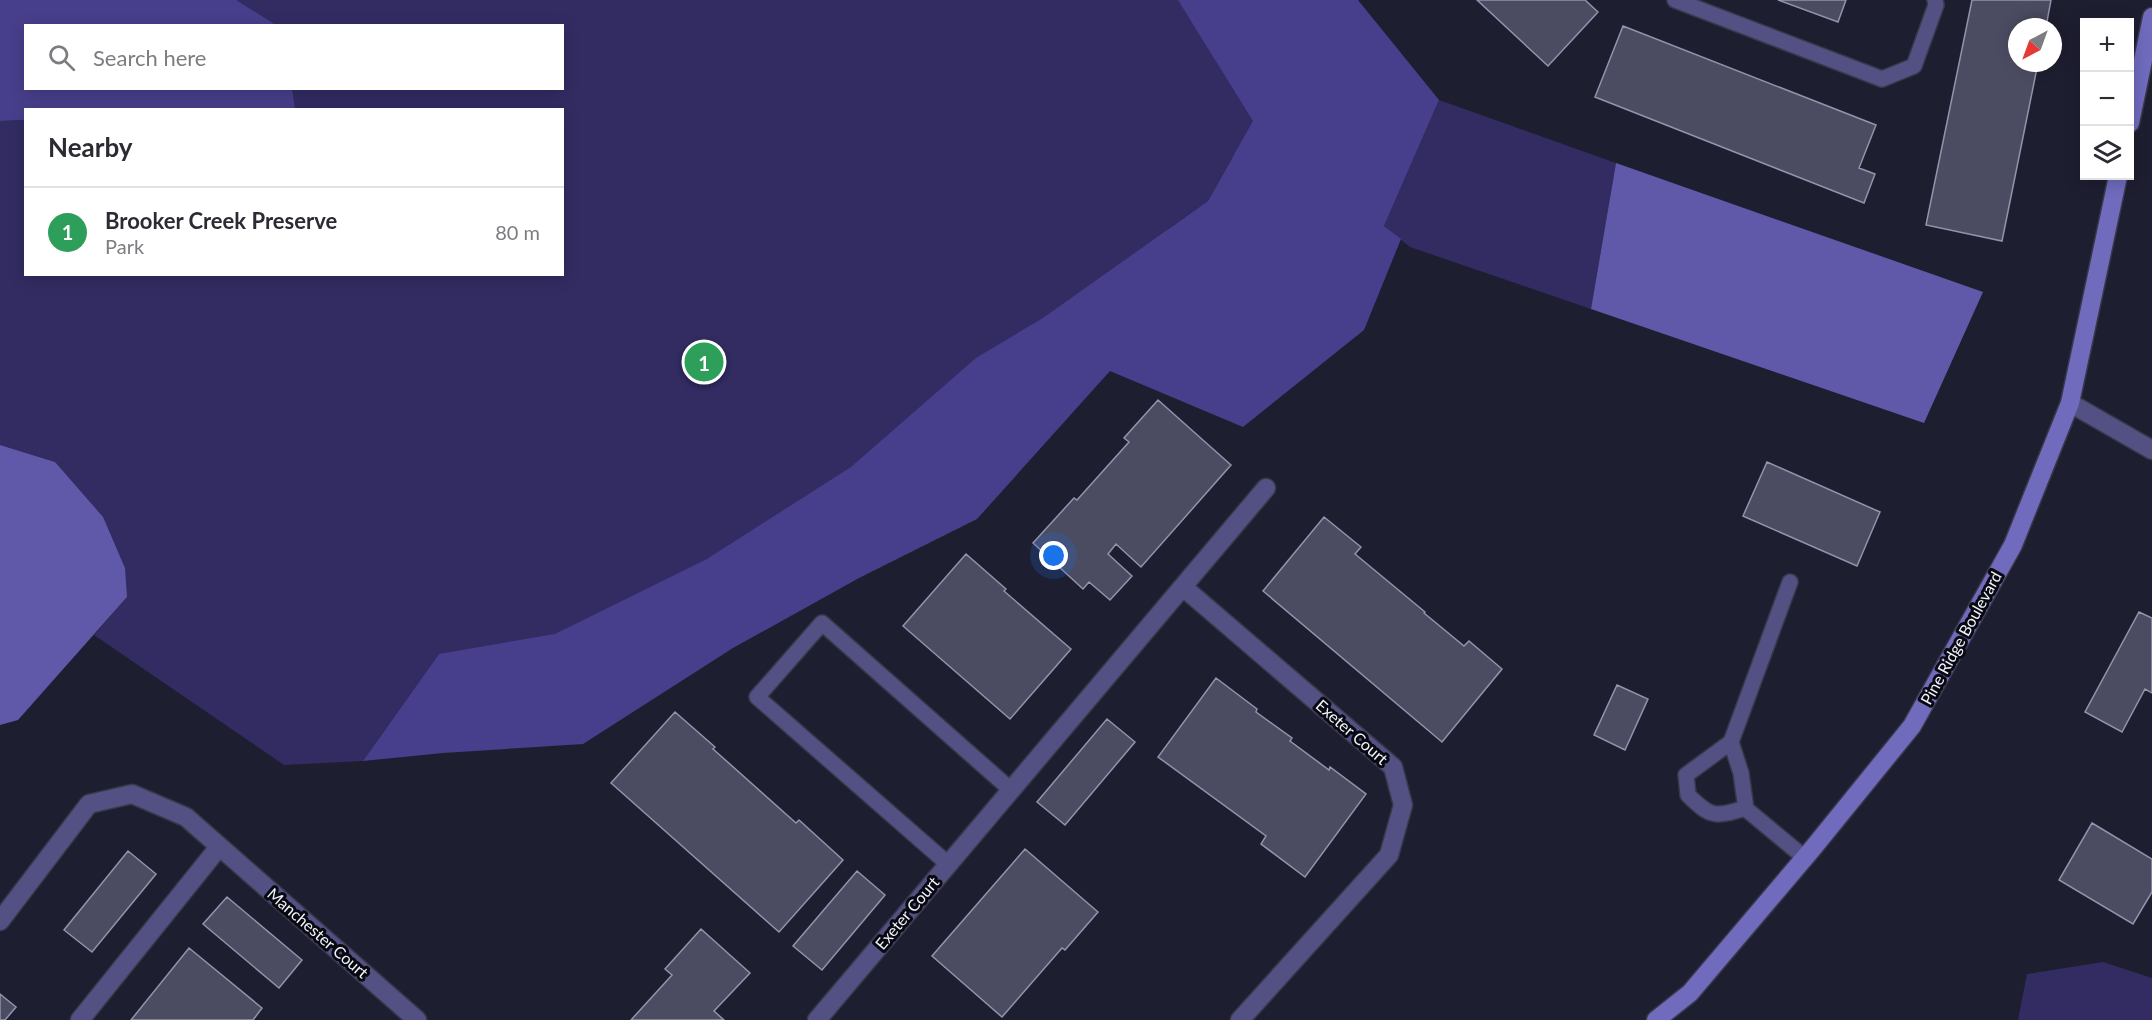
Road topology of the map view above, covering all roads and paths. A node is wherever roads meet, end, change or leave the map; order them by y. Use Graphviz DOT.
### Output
graph roads {
  1 [pos="1675,0"];
  2 [pos="1935,0"];
  3 [pos="2152,17"];
  4 [pos="2134,104"];
  5 [pos="2117,180"];
  6 [pos="2070,403"];
  7 [pos="2152,450"];
  8 [pos="1266,488"];
  9 [pos="1790,582"];
  10 [pos="1183,587"];
  11 [pos="1731,742"];
  12 [pos="1011,790"];
  13 [pos="1746,808"];
  14 [pos="219,847"];
  15 [pos="1805,858"];
  16 [pos="948,864"];
  17 [pos="0,921"];
  18 [pos="1250,1016"];
  19 [pos="80,1020"];
  20 [pos="417,1020"];
  21 [pos="816,1020"];
  22 [pos="1656,1020"];
  1 -- 2 [label="lane"];
  3 -- 4 [label="street"];
  5 -- 6 [label="street, Pine Ridge Boulevard"];
  6 -- 7 [label="street"];
  6 -- 15 [label="street, Pine Ridge Boulevard"];
  8 -- 10 [label="street, Exeter Court"];
  9 -- 11 [label="lane"];
  10 -- 12 [label="street, Exeter Court"];
  10 -- 18 [label="street, Exeter Court"];
  11 -- 13 [label="lane"];
  11 -- 13 [label="lane"];
  12 -- 16 [label="street, Exeter Court"];
  12 -- 16 [label="lane"];
  13 -- 15 [label="lane"];
  14 -- 17 [label="street, Manchester Court"];
  14 -- 19 [label="street"];
  14 -- 20 [label="street, Manchester Court"];
  15 -- 22 [label="street, Pine Ridge Boulevard"];
  16 -- 21 [label="street, Exeter Court"];
}
